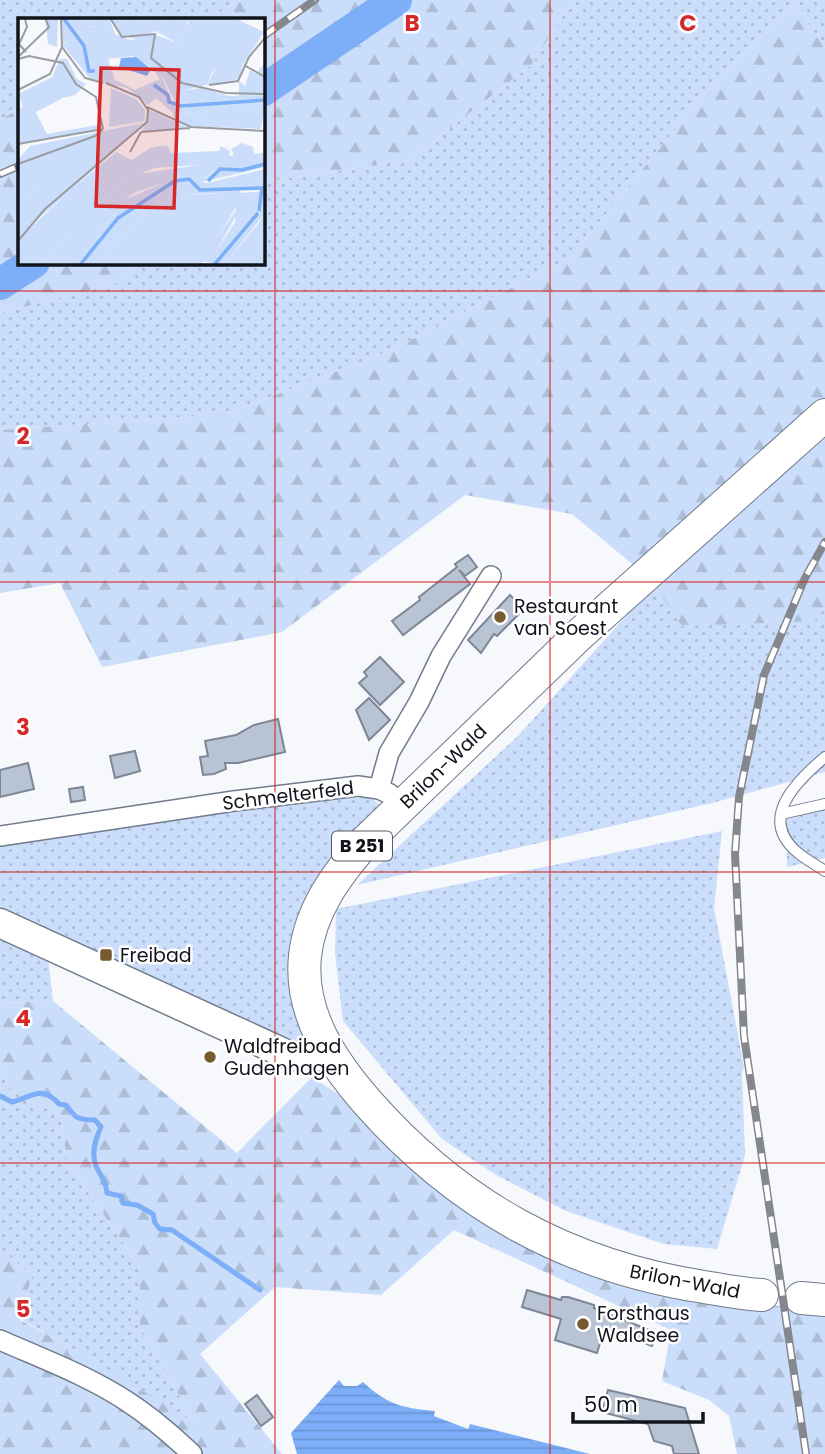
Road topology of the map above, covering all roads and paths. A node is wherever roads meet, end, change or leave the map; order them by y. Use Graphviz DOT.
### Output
graph roads {
  1 [pos="825,415"];
  2 [pos="491,576"];
  3 [pos="825,757"];
  4 [pos="825,804"];
  5 [pos="781,814"];
  6 [pos="0,836"];
  7 [pos="825,871"];
  8 [pos="0,923"];
  9 [pos="329,1053"];
  10 [pos="762,1295"];
  11 [pos="0,1340"];
  12 [pos="192,1454"];
  1 -- 9 [label="main road, Brilon-Wald / B 251"];
  2 -- 6 [label="street, Schmelterfeld"];
  3 -- 5 [label="lane"];
  4 -- 5 [label="lane"];
  5 -- 7 [label="lane"];
  8 -- 9 [label="main road"];
  9 -- 10 [label="main road, Brilon-Wald / B 251"];
  11 -- 12 [label="street"];
}
